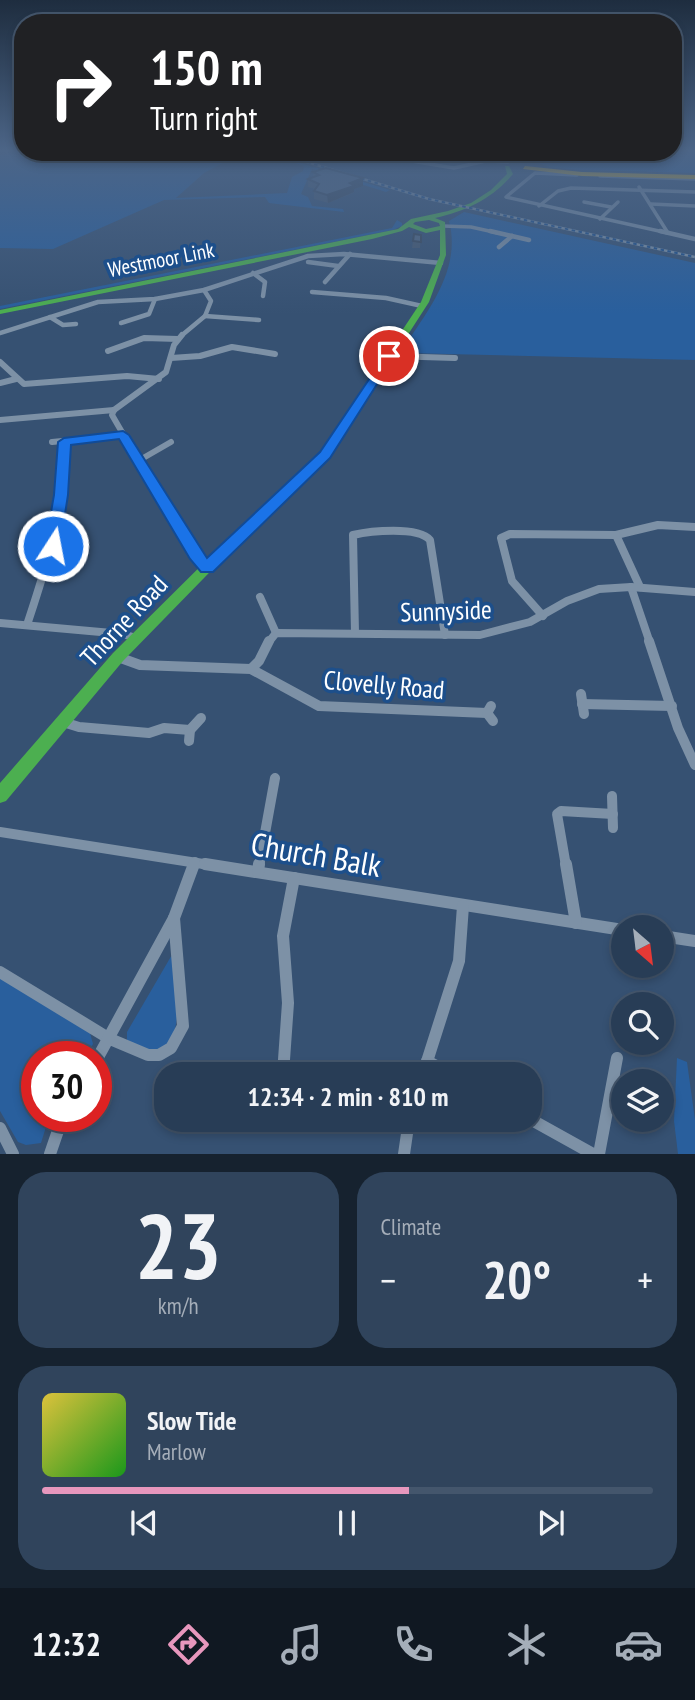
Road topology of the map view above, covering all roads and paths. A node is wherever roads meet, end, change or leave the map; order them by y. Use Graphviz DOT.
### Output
graph roads {
  1 [pos="464,206"];
  2 [pos="471,206"];
  3 [pos="543,206"];
  4 [pos="605,206"];
  5 [pos="652,206"];
  6 [pos="611,207"];
  7 [pos="600,219"];
  8 [pos="443,224"];
  9 [pos="425,227"];
  10 [pos="668,233"];
  11 [pos="512,236"];
  12 [pos="372,237"];
  13 [pos="695,239"];
  14 [pos="529,240"];
  15 [pos="444,242"];
  16 [pos="499,247"];
  17 [pos="385,248"];
  18 [pos="350,254"];
  19 [pos="381,258"];
  20 [pos="307,262"];
  21 [pos="441,263"];
  22 [pos="338,265"];
  23 [pos="253,273"];
  24 [pos="325,282"];
  25 [pos="204,290"];
  26 [pos="312,292"];
  27 [pos="263,296"];
  28 [pos="155,299"];
  29 [pos="422,306"];
  30 [pos="0,312"];
  31 [pos="205,316"];
  32 [pos="50,317"];
  33 [pos="259,320"];
  34 [pos="121,323"];
  35 [pos="79,325"];
  36 [pos="0,333"];
  37 [pos="178,339"];
  38 [pos="108,351"];
  39 [pos="277,355"];
  40 [pos="389,356"];
  41 [pos="171,358"];
  42 [pos="455,358"];
  43 [pos="0,362"];
  44 [pos="16,379"];
  45 [pos="159,379"];
  46 [pos="0,383"];
  47 [pos="114,410"];
  48 [pos="0,420"];
  49 [pos="123,435"];
  50 [pos="52,442"];
  51 [pos="64,442"];
  52 [pos="171,443"];
  53 [pos="138,461"];
  54 [pos="695,527"];
  55 [pos="616,535"];
  56 [pos="207,568"];
  57 [pos="635,587"];
  58 [pos="695,592"];
  59 [pos="260,597"];
  60 [pos="543,616"];
  61 [pos="0,622"];
  62 [pos="27,625"];
  63 [pos="276,633"];
  64 [pos="355,633"];
  65 [pos="445,635"];
  66 [pos="136,638"];
  67 [pos="118,657"];
  68 [pos="251,668"];
  69 [pos="582,704"];
  70 [pos="671,706"];
  71 [pos="490,714"];
  72 [pos="201,719"];
  73 [pos="63,722"];
  74 [pos="695,765"];
  75 [pos="275,778"];
  76 [pos="0,795"];
  77 [pos="612,796"];
  78 [pos="613,814"];
  79 [pos="613,828"];
  80 [pos="0,832"];
  81 [pos="195,862"];
  82 [pos="258,872"];
  83 [pos="293,878"];
  84 [pos="463,906"];
  85 [pos="174,918"];
  86 [pos="576,923"];
  87 [pos="611,928"];
  88 [pos="674,938"];
  89 [pos="695,941"];
  90 [pos="0,972"];
  91 [pos="110,1040"];
  92 [pos="617,1058"];
  93 [pos="284,1062"];
  94 [pos="427,1062"];
  95 [pos="542,1126"];
  96 [pos="0,1128"];
  97 [pos="58,1132"];
  98 [pos="407,1132"];
  99 [pos="13,1154"];
  100 [pos="50,1154"];
  101 [pos="404,1154"];
  102 [pos="593,1154"];
  103 [pos="598,1154"];
  1 -- 9 [label="main road"];
  2 -- 8 [label="main road"];
  3 -- 7 [label="street"];
  4 -- 6 [label="street"];
  5 -- 10 [label="street"];
  6 -- 7 [label="street"];
  7 -- 10 [label="street"];
  8 -- 9 [label="main road"];
  8 -- 11 [label="street"];
  8 -- 15 [label="main road, Thorne Road"];
  9 -- 12 [label="main road, Westmoor Link"];
  9 -- 12 [label="main road, Westmoor Link"];
  9 -- 15 [label="main road"];
  10 -- 13 [label="street"];
  11 -- 14 [label="street"];
  11 -- 16 [label="street"];
  12 -- 30 [label="main road, Westmoor Link"];
  15 -- 21 [label="main road, Thorne Road"];
  17 -- 19 [label="street"];
  18 -- 19 [label="street"];
  18 -- 22 [label="street"];
  18 -- 23 [label="street"];
  19 -- 21 [label="street"];
  20 -- 22 [label="street"];
  21 -- 29 [label="main road, Thorne Road"];
  22 -- 24 [label="street"];
  23 -- 25 [label="street"];
  23 -- 27 [label="street"];
  25 -- 28 [label="street"];
  25 -- 31 [label="street"];
  26 -- 29 [label="street"];
  28 -- 32 [label="street"];
  28 -- 34 [label="street"];
  29 -- 40 [label="main road, Thorne Road"];
  31 -- 33 [label="street"];
  31 -- 37 [label="street"];
  32 -- 35 [label="street"];
  32 -- 36 [label="street"];
  37 -- 38 [label="street"];
  37 -- 41 [label="street"];
  39 -- 41 [label="street"];
  40 -- 42 [label="street"];
  40 -- 56 [label="main road, Thorne Road"];
  41 -- 45 [label="street"];
  43 -- 44 [label="street"];
  44 -- 45 [label="street"];
  44 -- 46 [label="street"];
  45 -- 47 [label="street"];
  47 -- 48 [label="street"];
  47 -- 49 [label="street"];
  49 -- 51 [label="street"];
  49 -- 53 [label="street"];
  50 -- 51 [label="street"];
  51 -- 62 [label="street"];
  52 -- 53 [label="street"];
  53 -- 56 [label="street"];
  54 -- 55 [label="street"];
  55 -- 57 [label="street"];
  55 -- 60 [label="street"];
  56 -- 66 [label="main road, Thorne Road"];
  57 -- 58 [label="street, Sunnyside"];
  57 -- 60 [label="street, Sunnyside"];
  57 -- 70 [label="street"];
  59 -- 63 [label="street"];
  60 -- 65 [label="street, Sunnyside"];
  61 -- 62 [label="street"];
  62 -- 66 [label="street"];
  63 -- 64 [label="street, Sunnyside"];
  63 -- 68 [label="street"];
  64 -- 65 [label="street, Sunnyside"];
  64 -- 65 [label="street"];
  66 -- 67 [label="main road, Thorne Road"];
  67 -- 68 [label="street, Clovelly Road"];
  67 -- 73 [label="main road, Thorne Road"];
  68 -- 71 [label="street, Clovelly Road"];
  69 -- 70 [label="street"];
  70 -- 74 [label="street"];
  72 -- 73 [label="street"];
  73 -- 76 [label="main road, Thorne Road"];
  75 -- 82 [label="street"];
  77 -- 78 [label="street"];
  78 -- 79 [label="street"];
  78 -- 86 [label="street"];
  80 -- 81 [label="street, Church Balk"];
  81 -- 82 [label="street, Church Balk"];
  81 -- 85 [label="street"];
  82 -- 83 [label="street, Church Balk"];
  83 -- 84 [label="street, Church Balk"];
  83 -- 93 [label="street"];
  84 -- 86 [label="street, Church Balk"];
  84 -- 94 [label="street"];
  85 -- 91 [label="street"];
  85 -- 91 [label="street"];
  86 -- 87 [label="street, Church Balk"];
  88 -- 89 [label="street"];
  90 -- 91 [label="street"];
  92 -- 103 [label="street"];
  95 -- 102 [label="street"];
  96 -- 99 [label="street"];
  97 -- 100 [label="street"];
  98 -- 101 [label="street"];
}
